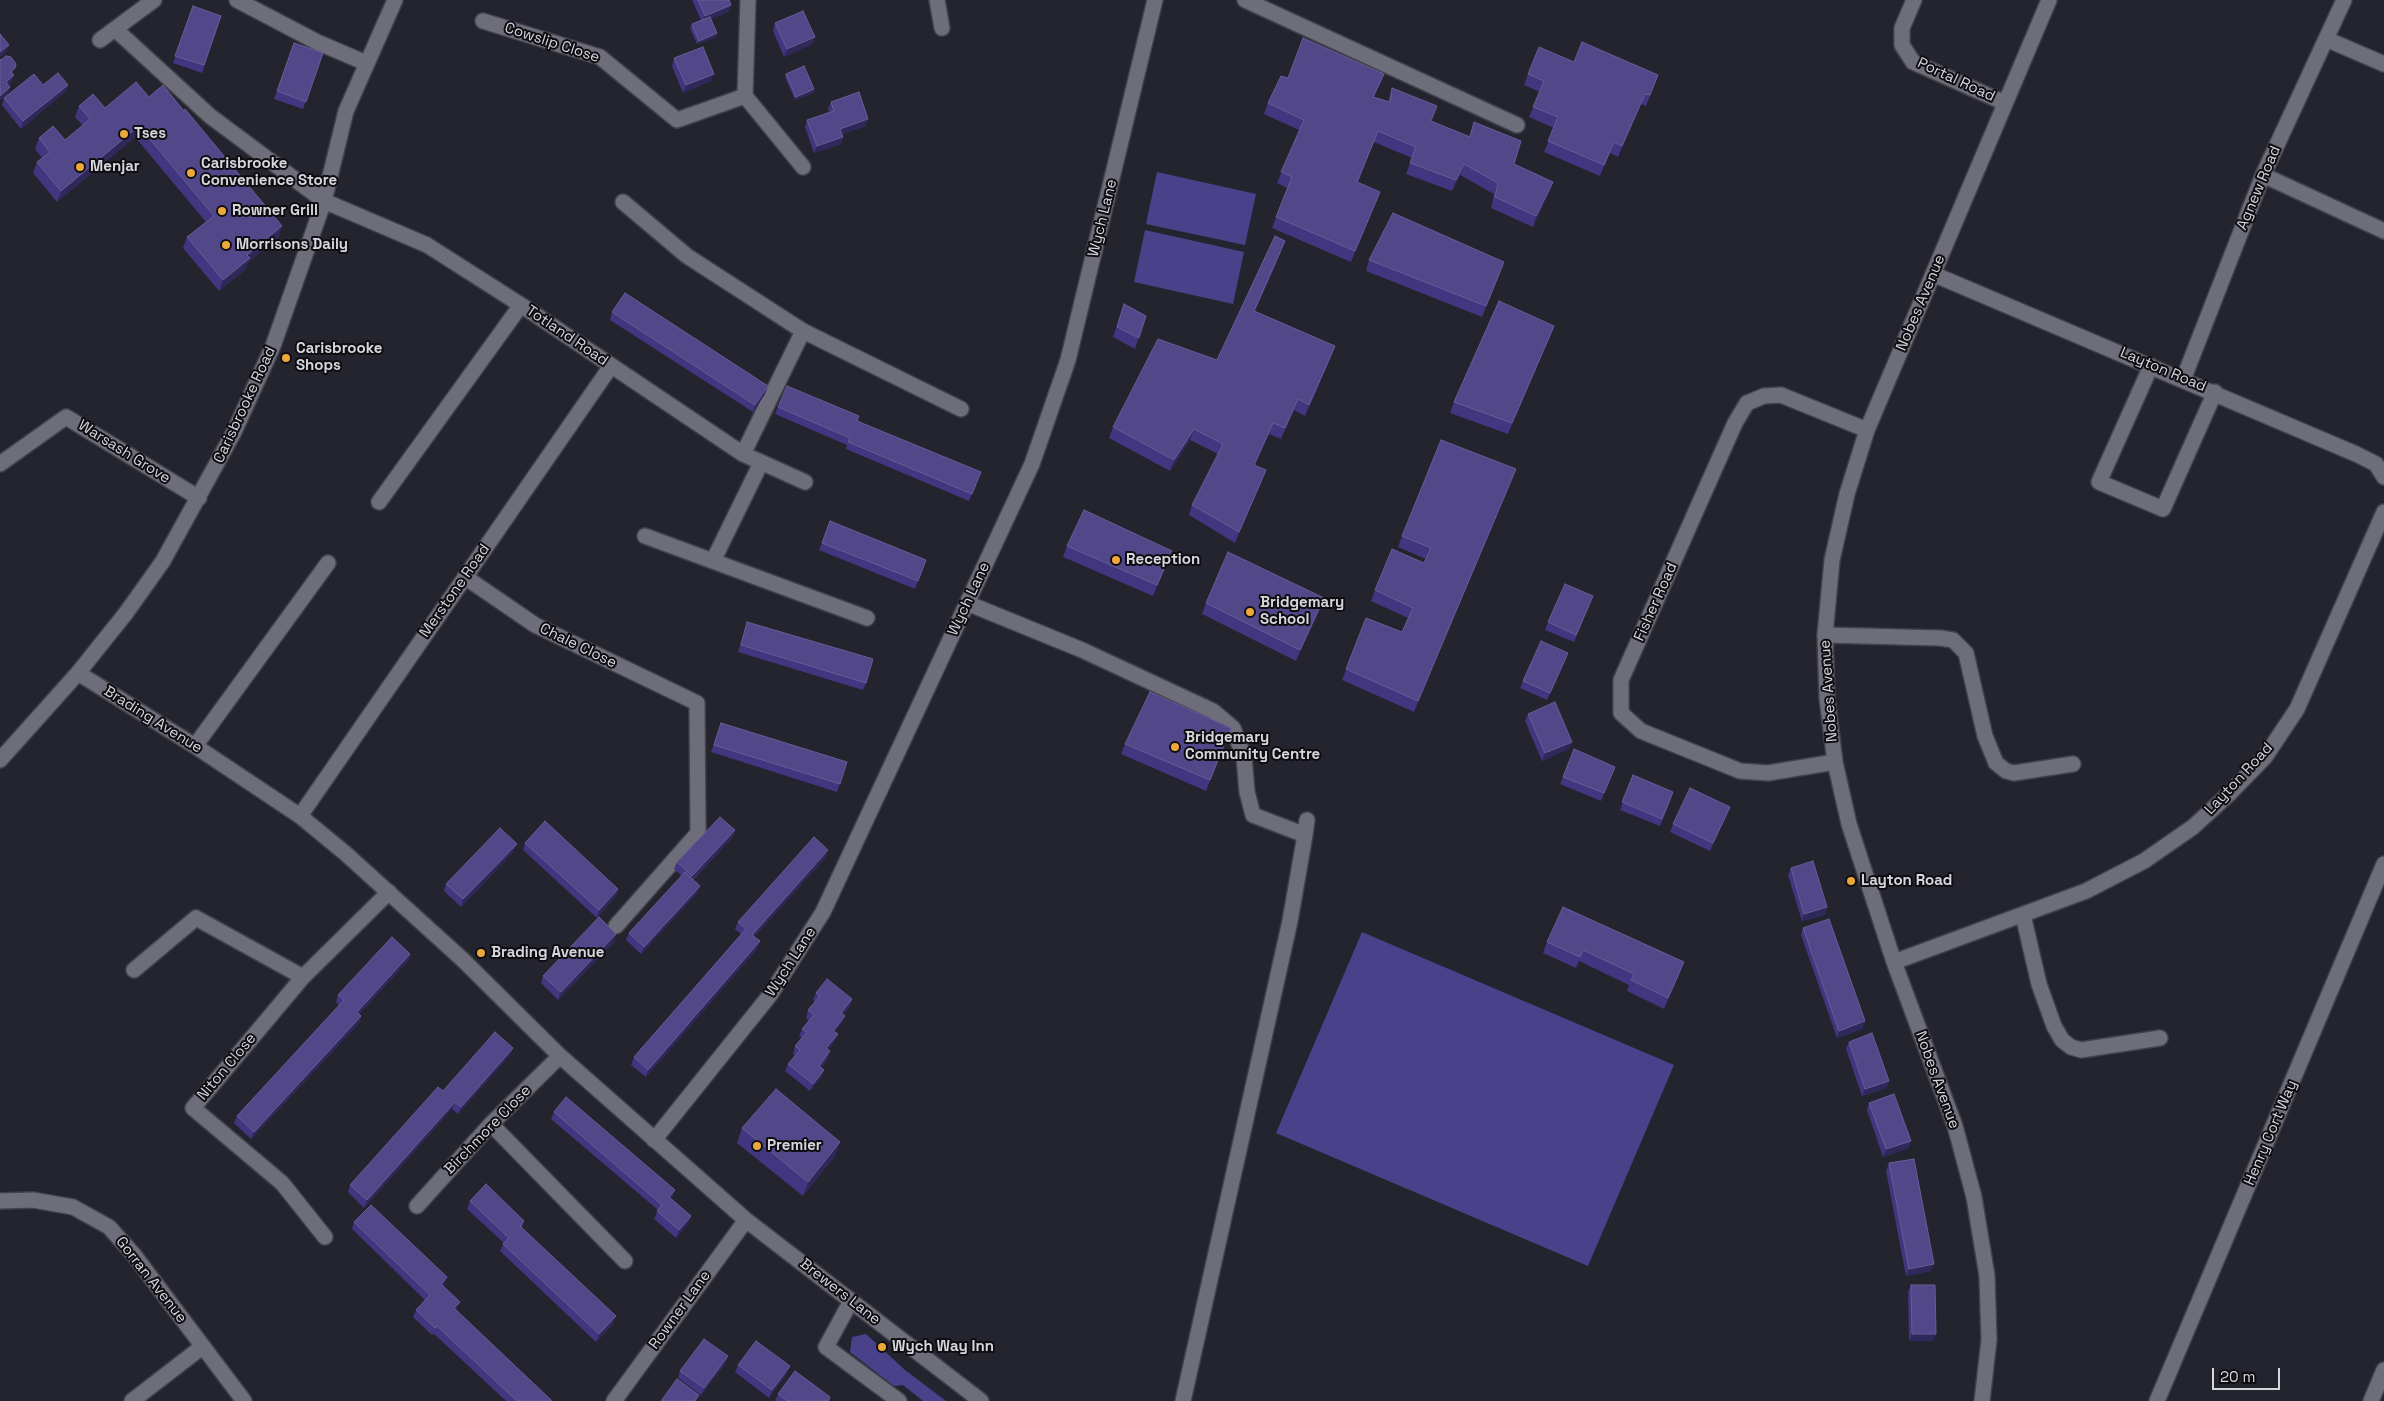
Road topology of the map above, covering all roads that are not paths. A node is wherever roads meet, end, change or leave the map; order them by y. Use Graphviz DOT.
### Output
graph roads {
  1 [pos="154,0"];
  2 [pos="237,0"];
  3 [pos="395,0"];
  4 [pos="748,0"];
  5 [pos="937,0"];
  6 [pos="1155,0"];
  7 [pos="1245,0"];
  8 [pos="1914,0"];
  9 [pos="2049,0"];
  10 [pos="2344,0"];
  11 [pos="484,21"];
  12 [pos="942,28"];
  13 [pos="115,29"];
  14 [pos="2326,39"];
  15 [pos="100,40"];
  16 [pos="366,63"];
  17 [pos="2384,64"];
  18 [pos="745,96"];
  19 [pos="2005,103"];
  20 [pos="1517,125"];
  21 [pos="803,167"];
  22 [pos="2263,175"];
  23 [pos="324,201"];
  24 [pos="623,202"];
  25 [pos="2384,231"];
  26 [pos="1933,274"];
  27 [pos="521,305"];
  28 [pos="803,332"];
  29 [pos="611,366"];
  30 [pos="2151,366"];
  31 [pos="2183,380"];
  32 [pos="2215,392"];
  33 [pos="961,409"];
  34 [pos="1867,430"];
  35 [pos="743,454"];
  36 [pos="761,463"];
  37 [pos="0,464"];
  38 [pos="2384,477"];
  39 [pos="805,482"];
  40 [pos="200,498"];
  41 [pos="379,502"];
  42 [pos="2384,512"];
  43 [pos="645,536"];
  44 [pos="713,561"];
  45 [pos="328,563"];
  46 [pos="465,577"];
  47 [pos="966,603"];
  48 [pos="867,618"];
  49 [pos="1825,634"];
  50 [pos="78,673"];
  51 [pos="196,746"];
  52 [pos="0,760"];
  53 [pos="1835,762"];
  54 [pos="2073,764"];
  55 [pos="300,816"];
  56 [pos="2384,864"];
  57 [pos="389,892"];
  58 [pos="2023,914"];
  59 [pos="616,926"];
  60 [pos="1894,962"];
  61 [pos="134,970"];
  62 [pos="303,977"];
  63 [pos="2160,1038"];
  64 [pos="560,1056"];
  65 [pos="491,1124"];
  66 [pos="654,1140"];
  67 [pos="0,1201"];
  68 [pos="417,1206"];
  69 [pos="746,1220"];
  70 [pos="325,1238"];
  71 [pos="625,1261"];
  72 [pos="851,1301"];
  73 [pos="202,1347"];
  74 [pos="2384,1370"];
  75 [pos="132,1401"];
  76 [pos="244,1401"];
  77 [pos="614,1401"];
  78 [pos="899,1401"];
  79 [pos="981,1401"];
  80 [pos="1183,1401"];
  81 [pos="1982,1401"];
  82 [pos="2157,1401"];
  83 [pos="2371,1401"];
  1 -- 13 [label="street"];
  2 -- 16 [label="street"];
  3 -- 16 [label="street, Carisbrooke Road"];
  4 -- 18 [label="street"];
  5 -- 12 [label="street"];
  6 -- 47 [label="street, Wych Lane"];
  7 -- 20 [label="street"];
  8 -- 19 [label="street, Portal Road"];
  9 -- 19 [label="street, Nobes Avenue"];
  10 -- 14 [label="street, Agnew Road"];
  11 -- 18 [label="street, Cowslip Close"];
  13 -- 15 [label="street"];
  13 -- 23 [label="street, Totland Road"];
  14 -- 17 [label="street"];
  14 -- 22 [label="street, Agnew Road"];
  16 -- 23 [label="street, Carisbrooke Road"];
  18 -- 21 [label="street"];
  19 -- 26 [label="street, Nobes Avenue"];
  22 -- 25 [label="street"];
  22 -- 31 [label="street, Agnew Road"];
  23 -- 27 [label="street, Totland Road"];
  23 -- 40 [label="street, Carisbrooke Road"];
  24 -- 28 [label="street"];
  26 -- 30 [label="street, Layton Road"];
  26 -- 34 [label="street, Nobes Avenue"];
  27 -- 29 [label="street, Totland Road"];
  27 -- 41 [label="street"];
  28 -- 33 [label="street"];
  28 -- 35 [label="street"];
  29 -- 35 [label="street, Totland Road"];
  29 -- 46 [label="street, Merstone Road"];
  30 -- 31 [label="street, Layton Road"];
  30 -- 32 [label="street"];
  31 -- 32 [label="street, Layton Road"];
  32 -- 38 [label="street, Layton Road"];
  34 -- 49 [label="street, Nobes Avenue"];
  34 -- 53 [label="street, Fisher Road"];
  35 -- 36 [label="street, Totland Road"];
  36 -- 39 [label="street, Totland Road"];
  36 -- 44 [label="street"];
  37 -- 40 [label="street, Warsash Grove"];
  40 -- 50 [label="street, Carisbrooke Road"];
  42 -- 58 [label="street, Layton Road"];
  43 -- 44 [label="street"];
  44 -- 48 [label="street"];
  45 -- 51 [label="street"];
  46 -- 55 [label="street, Merstone Road"];
  46 -- 59 [label="street, Chale Close"];
  47 -- 66 [label="street, Wych Lane"];
  47 -- 80 [label="street"];
  49 -- 53 [label="street, Nobes Avenue"];
  49 -- 54 [label="street"];
  50 -- 51 [label="street, Brading Avenue"];
  50 -- 52 [label="street, Carisbrooke Road"];
  51 -- 55 [label="street, Brading Avenue"];
  53 -- 60 [label="street, Nobes Avenue"];
  55 -- 57 [label="street, Brading Avenue"];
  56 -- 82 [label="street, Henry Cort Way"];
  57 -- 62 [label="street, Niton Close"];
  57 -- 64 [label="street, Brading Avenue"];
  58 -- 60 [label="street, Layton Road"];
  58 -- 63 [label="street"];
  60 -- 81 [label="street, Nobes Avenue"];
  61 -- 62 [label="street"];
  62 -- 70 [label="street, Niton Close"];
  64 -- 65 [label="street, Birchmore Close"];
  64 -- 66 [label="street, Brading Avenue"];
  65 -- 68 [label="street, Birchmore Close"];
  65 -- 71 [label="street"];
  66 -- 69 [label="street, Brading Avenue"];
  67 -- 73 [label="street, Gorran Avenue"];
  69 -- 72 [label="street, Brewers Lane"];
  69 -- 77 [label="street, Rowner Lane"];
  72 -- 78 [label="street"];
  72 -- 79 [label="street, Brewers Lane"];
  73 -- 75 [label="street"];
  73 -- 76 [label="street, Gorran Avenue"];
  74 -- 83 [label="street"];
}
